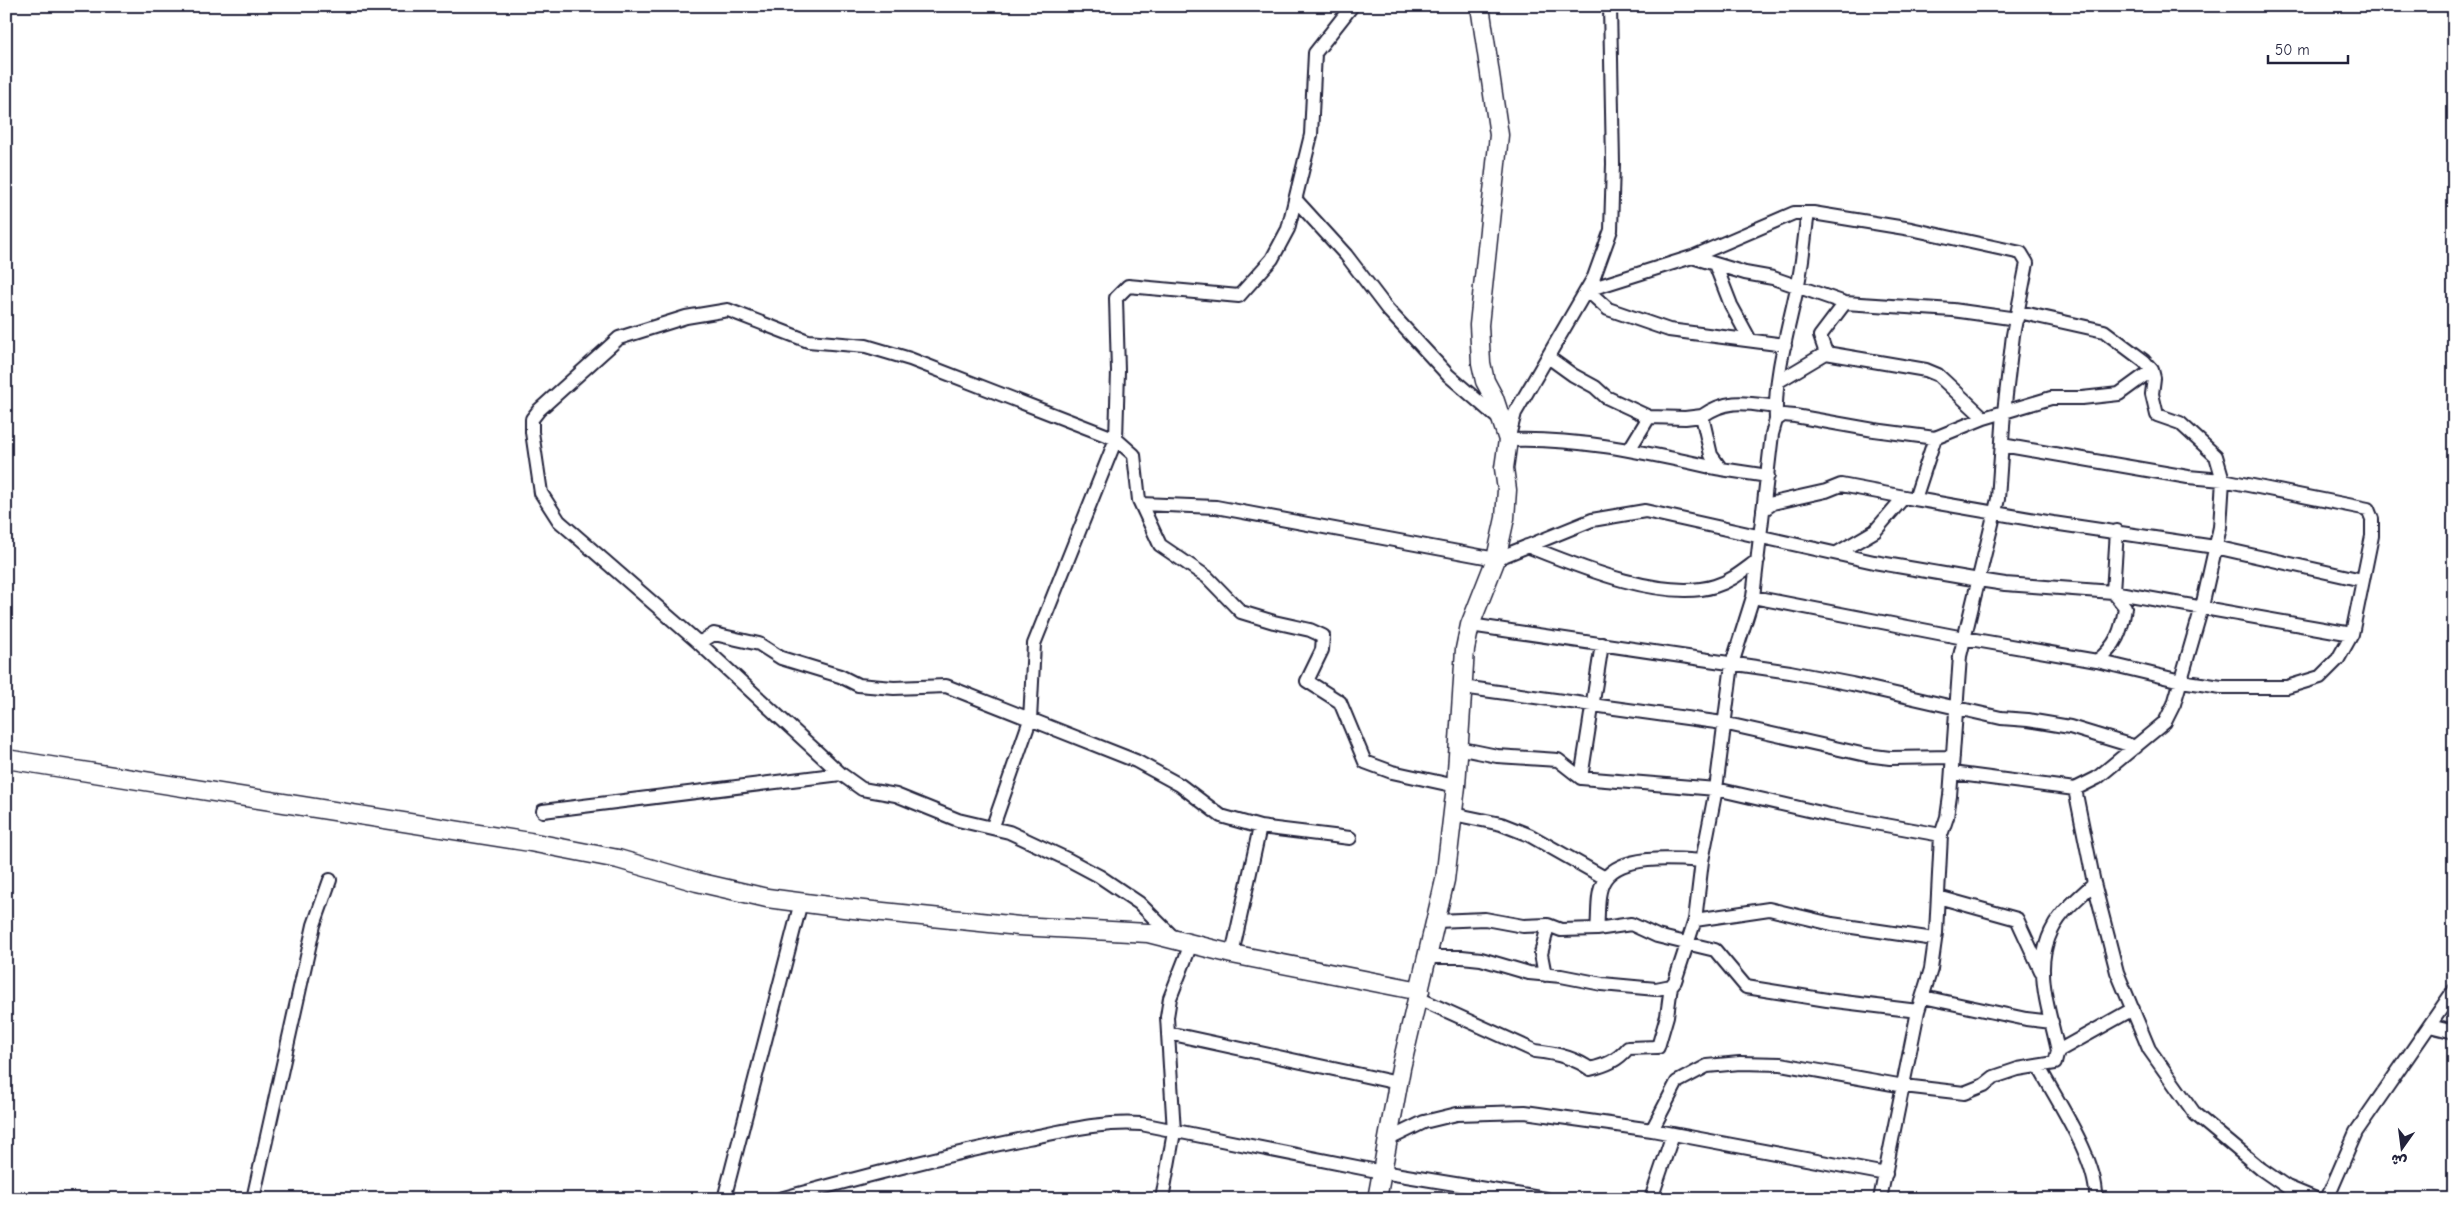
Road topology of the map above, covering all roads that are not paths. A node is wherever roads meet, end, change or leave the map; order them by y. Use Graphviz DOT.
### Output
graph roads {
  1 [pos="1352,6"];
  2 [pos="1480,6"];
  3 [pos="1610,6"];
  4 [pos="1295,199"];
  5 [pos="1808,213"];
  6 [pos="1692,257"];
  7 [pos="1715,264"];
  8 [pos="1798,287"];
  9 [pos="1587,290"];
  10 [pos="1845,303"];
  11 [pos="2018,316"];
  12 [pos="1750,340"];
  13 [pos="1785,345"];
  14 [pos="1826,353"];
  15 [pos="1548,357"];
  16 [pos="2152,370"];
  17 [pos="1779,381"];
  18 [pos="2004,412"];
  19 [pos="1776,414"];
  20 [pos="1702,416"];
  21 [pos="1649,417"];
  22 [pos="1984,418"];
  23 [pos="1503,422"];
  24 [pos="1935,438"];
  25 [pos="1116,439"];
  26 [pos="1508,440"];
  27 [pos="2002,445"];
  28 [pos="1628,450"];
  29 [pos="1721,468"];
  30 [pos="1768,476"];
  31 [pos="2223,480"];
  32 [pos="1909,498"];
  33 [pos="1141,504"];
  34 [pos="1763,510"];
  35 [pos="1995,513"];
  36 [pos="2116,531"];
  37 [pos="1760,535"];
  38 [pos="1527,546"];
  39 [pos="2216,547"];
  40 [pos="1838,553"];
  41 [pos="1496,559"];
  42 [pos="1758,560"];
  43 [pos="1979,580"];
  44 [pos="2362,580"];
  45 [pos="2113,592"];
  46 [pos="1753,596"];
  47 [pos="2202,607"];
  48 [pos="1470,625"];
  49 [pos="2352,634"];
  50 [pos="1964,638"];
  51 [pos="699,643"];
  52 [pos="1602,644"];
  53 [pos="2097,661"];
  54 [pos="1732,664"];
  55 [pos="2181,681"];
  56 [pos="1462,687"];
  57 [pos="1593,703"];
  58 [pos="1956,708"];
  59 [pos="1030,720"];
  60 [pos="1724,723"];
  61 [pos="2136,746"];
  62 [pos="1458,748"];
  63 [pos="1953,757"];
  64 [pos="6,759"];
  65 [pos="1952,773"];
  66 [pos="840,774"];
  67 [pos="1581,778"];
  68 [pos="1456,786"];
  69 [pos="1716,789"];
  70 [pos="2075,789"];
  71 [pos="542,810"];
  72 [pos="1453,814"];
  73 [pos="993,826"];
  74 [pos="1260,827"];
  75 [pos="1941,835"];
  76 [pos="1350,838"];
  77 [pos="1702,862"];
  78 [pos="1605,878"];
  79 [pos="330,880"];
  80 [pos="2094,883"];
  81 [pos="1938,896"];
  82 [pos="801,902"];
  83 [pos="1695,920"];
  84 [pos="1436,921"];
  85 [pos="1548,925"];
  86 [pos="1597,929"];
  87 [pos="1934,939"];
  88 [pos="1183,941"];
  89 [pos="1686,942"];
  90 [pos="1232,954"];
  91 [pos="1428,957"];
  92 [pos="2042,971"];
  93 [pos="1545,975"];
  94 [pos="1671,986"];
  95 [pos="2454,990"];
  96 [pos="1419,995"];
  97 [pos="1923,997"];
  98 [pos="2133,1009"];
  99 [pos="1918,1011"];
  100 [pos="2052,1022"];
  101 [pos="2430,1026"];
  102 [pos="2454,1032"];
  103 [pos="1168,1033"];
  104 [pos="2058,1051"];
  105 [pos="2039,1067"];
  106 [pos="1398,1083"];
  107 [pos="1904,1086"];
  108 [pos="1652,1130"];
  109 [pos="1174,1132"];
  110 [pos="1673,1134"];
  111 [pos="1387,1140"];
  112 [pos="1382,1172"];
  113 [pos="1886,1174"];
  114 [pos="253,1199"];
  115 [pos="724,1199"];
  116 [pos="780,1199"];
  117 [pos="1162,1199"];
  118 [pos="1377,1199"];
  119 [pos="1546,1199"];
  120 [pos="1651,1199"];
  121 [pos="1880,1199"];
  122 [pos="2096,1199"];
  123 [pos="2316,1199"];
  124 [pos="2327,1199"];
  1 -- 4 [label="street"];
  2 -- 23 [label="main road"];
  3 -- 9 [label="street"];
  4 -- 23 [label="street"];
  4 -- 25 [label="street"];
  5 -- 6 [label="street"];
  5 -- 8 [label="street"];
  5 -- 11 [label="street"];
  6 -- 7 [label="street"];
  6 -- 9 [label="street"];
  7 -- 8 [label="street"];
  7 -- 12 [label="street"];
  8 -- 10 [label="street"];
  8 -- 13 [label="street"];
  9 -- 12 [label="street"];
  9 -- 15 [label="street"];
  10 -- 11 [label="street"];
  10 -- 14 [label="street"];
  11 -- 16 [label="street"];
  11 -- 18 [label="street"];
  12 -- 13 [label="street"];
  13 -- 17 [label="street"];
  14 -- 17 [label="street"];
  14 -- 22 [label="street"];
  15 -- 21 [label="street"];
  15 -- 26 [label="street"];
  16 -- 18 [label="street"];
  16 -- 31 [label="street"];
  17 -- 19 [label="street"];
  18 -- 22 [label="street"];
  18 -- 27 [label="street"];
  19 -- 20 [label="street"];
  19 -- 24 [label="street"];
  19 -- 30 [label="street"];
  20 -- 21 [label="street"];
  20 -- 29 [label="street"];
  21 -- 28 [label="street"];
  22 -- 24 [label="street"];
  23 -- 26 [label="main road"];
  24 -- 32 [label="street"];
  25 -- 33 [label="street"];
  25 -- 51 [label="street"];
  25 -- 59 [label="street"];
  26 -- 28 [label="street"];
  26 -- 41 [label="main road"];
  27 -- 31 [label="street"];
  27 -- 35 [label="street"];
  28 -- 29 [label="street"];
  29 -- 30 [label="street"];
  30 -- 34 [label="street"];
  31 -- 39 [label="street"];
  31 -- 44 [label="street"];
  32 -- 34 [label="street"];
  32 -- 35 [label="street"];
  32 -- 40 [label="street"];
  33 -- 41 [label="street"];
  33 -- 68 [label="street"];
  34 -- 37 [label="street"];
  35 -- 36 [label="street"];
  35 -- 43 [label="street"];
  36 -- 39 [label="street"];
  36 -- 45 [label="street"];
  37 -- 38 [label="street"];
  37 -- 40 [label="street"];
  37 -- 42 [label="street"];
  38 -- 41 [label="street"];
  38 -- 42 [label="street"];
  39 -- 44 [label="street"];
  39 -- 47 [label="street"];
  40 -- 43 [label="street"];
  41 -- 48 [label="main road"];
  42 -- 46 [label="street"];
  43 -- 45 [label="street"];
  43 -- 50 [label="street"];
  44 -- 49 [label="street"];
  45 -- 47 [label="street"];
  45 -- 53 [label="street"];
  46 -- 50 [label="street"];
  46 -- 54 [label="street"];
  47 -- 49 [label="street"];
  47 -- 55 [label="street"];
  48 -- 52 [label="street"];
  48 -- 56 [label="main road"];
  49 -- 55 [label="street"];
  50 -- 53 [label="street"];
  50 -- 58 [label="street"];
  51 -- 59 [label="street"];
  51 -- 66 [label="street"];
  52 -- 54 [label="street"];
  52 -- 57 [label="street"];
  53 -- 55 [label="street"];
  54 -- 58 [label="street"];
  54 -- 60 [label="street"];
  55 -- 61 [label="street"];
  56 -- 57 [label="street"];
  56 -- 62 [label="main road"];
  57 -- 60 [label="street"];
  57 -- 67 [label="street"];
  58 -- 61 [label="street"];
  58 -- 63 [label="street"];
  59 -- 73 [label="street"];
  59 -- 74 [label="street"];
  60 -- 63 [label="street"];
  60 -- 69 [label="street"];
  61 -- 70 [label="street"];
  62 -- 67 [label="street"];
  62 -- 68 [label="main road"];
  63 -- 65 [label="street"];
  64 -- 82 [label="main road"];
  65 -- 70 [label="street"];
  65 -- 75 [label="street"];
  66 -- 71 [label="street"];
  66 -- 73 [label="street"];
  67 -- 69 [label="street"];
  68 -- 72 [label="main road"];
  69 -- 75 [label="street"];
  69 -- 77 [label="street"];
  70 -- 80 [label="street"];
  72 -- 78 [label="street"];
  72 -- 84 [label="main road"];
  73 -- 88 [label="street"];
  74 -- 76 [label="street"];
  74 -- 90 [label="street"];
  75 -- 81 [label="street"];
  77 -- 78 [label="street"];
  77 -- 83 [label="street"];
  78 -- 86 [label="street"];
  79 -- 114 [label="street"];
  80 -- 92 [label="street"];
  80 -- 98 [label="street"];
  81 -- 87 [label="street"];
  81 -- 92 [label="street"];
  82 -- 88 [label="main road"];
  82 -- 115 [label="street"];
  83 -- 87 [label="street"];
  83 -- 89 [label="street"];
  84 -- 85 [label="street"];
  84 -- 91 [label="main road"];
  85 -- 86 [label="street"];
  85 -- 93 [label="street"];
  86 -- 89 [label="street"];
  87 -- 97 [label="street"];
  88 -- 90 [label="main road"];
  88 -- 103 [label="street"];
  89 -- 94 [label="street"];
  89 -- 99 [label="street"];
  90 -- 96 [label="main road"];
  91 -- 93 [label="street"];
  91 -- 96 [label="main road"];
  92 -- 100 [label="street"];
  93 -- 94 [label="street"];
  94 -- 96 [label="street"];
  95 -- 101 [label="street"];
  96 -- 106 [label="main road"];
  97 -- 99 [label="street"];
  97 -- 100 [label="street"];
  98 -- 104 [label="street"];
  98 -- 123 [label="street"];
  99 -- 107 [label="street"];
  100 -- 104 [label="street"];
  101 -- 102 [label="street"];
  101 -- 124 [label="street"];
  103 -- 106 [label="street"];
  103 -- 109 [label="street"];
  104 -- 105 [label="street"];
  105 -- 107 [label="street"];
  105 -- 122 [label="street"];
  106 -- 111 [label="main road"];
  107 -- 108 [label="street"];
  107 -- 113 [label="street"];
  108 -- 110 [label="street"];
  108 -- 111 [label="street"];
  109 -- 112 [label="street"];
  109 -- 116 [label="street"];
  109 -- 117 [label="street"];
  110 -- 113 [label="street"];
  110 -- 120 [label="street"];
  111 -- 112 [label="main road"];
  112 -- 118 [label="main road"];
  112 -- 119 [label="street"];
  113 -- 121 [label="street"];
}
